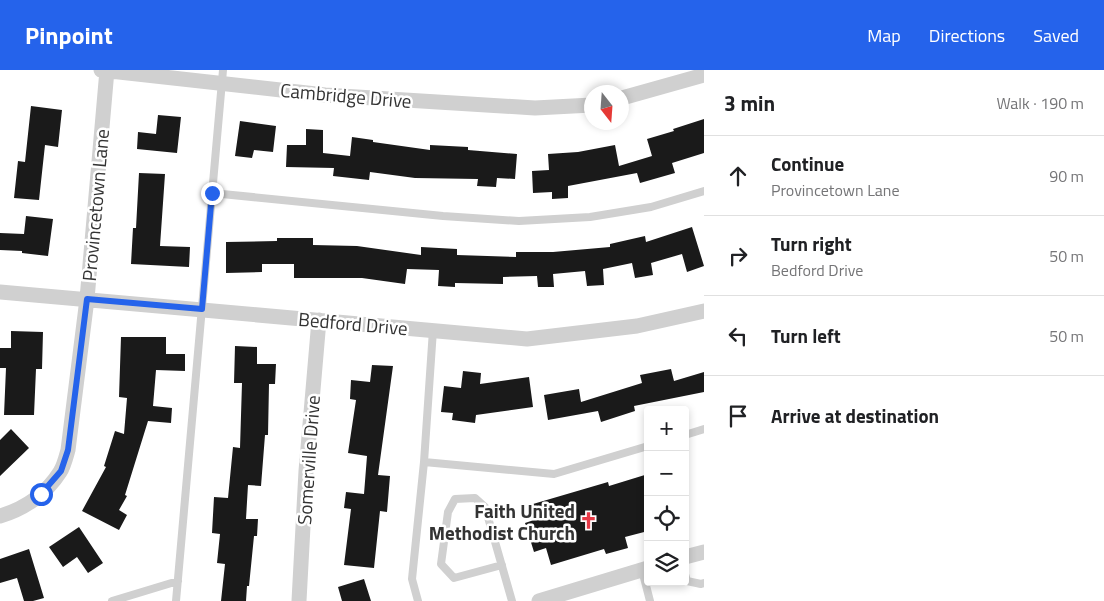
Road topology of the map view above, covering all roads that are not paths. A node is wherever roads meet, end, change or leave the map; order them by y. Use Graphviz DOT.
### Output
graph roads {
  1 [pos="101,70"];
  2 [pos="107,70"];
  3 [pos="704,75"];
  4 [pos="223,77"];
  5 [pos="629,96"];
  6 [pos="584,105"];
  7 [pos="704,192"];
  8 [pos="212,193"];
  9 [pos="0,292"];
  10 [pos="87,299"];
  11 [pos="202,309"];
  12 [pos="704,311"];
  13 [pos="319,320"];
  14 [pos="433,330"];
  15 [pos="704,429"];
  16 [pos="689,434"];
  17 [pos="644,447"];
  18 [pos="424,462"];
  19 [pos="0,516"];
  20 [pos="704,552"];
  21 [pos="689,556"];
  22 [pos="502,565"];
  23 [pos="644,569"];
  24 [pos="178,581"];
  25 [pos="689,581"];
  26 [pos="704,583"];
  27 [pos="648,586"];
  28 [pos="112,601"];
  29 [pos="176,601"];
  30 [pos="299,601"];
  31 [pos="418,601"];
  32 [pos="512,601"];
  33 [pos="539,601"];
  34 [pos="650,601"];
  1 -- 2 [label="street, Cambridge Drive"];
  2 -- 4 [label="street, Cambridge Drive"];
  2 -- 10 [label="street, Provincetown Lane"];
  3 -- 5 [label="street"];
  4 -- 6 [label="street, Cambridge Drive"];
  4 -- 8 [label="lane"];
  7 -- 8 [label="lane"];
  8 -- 11 [label="lane"];
  9 -- 10 [label="street, Bedford Drive"];
  10 -- 11 [label="street, Bedford Drive"];
  10 -- 19 [label="street, Provincetown Lane"];
  11 -- 13 [label="street, Bedford Drive"];
  11 -- 24 [label="lane"];
  12 -- 14 [label="street, Bedford Drive"];
  13 -- 14 [label="street, Bedford Drive"];
  13 -- 30 [label="street, Somerville Drive"];
  14 -- 18 [label="lane"];
  15 -- 16 [label="lane"];
  17 -- 18 [label="lane"];
  18 -- 31 [label="lane"];
  20 -- 21 [label="street"];
  22 -- 22 [label="lane"];
  22 -- 32 [label="lane"];
  23 -- 33 [label="street"];
  24 -- 28 [label="lane"];
  24 -- 29 [label="lane"];
  25 -- 26 [label="lane"];
  27 -- 34 [label="lane"];
}
